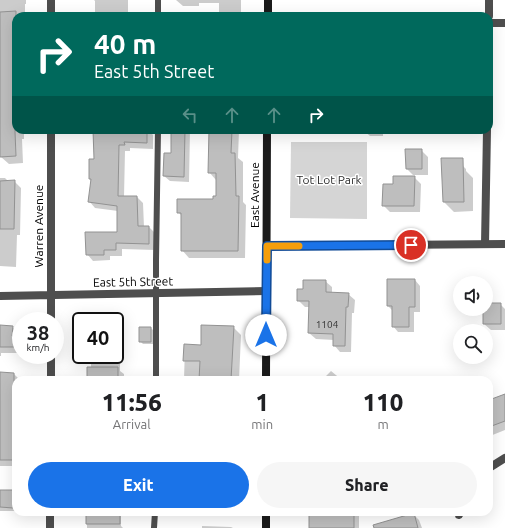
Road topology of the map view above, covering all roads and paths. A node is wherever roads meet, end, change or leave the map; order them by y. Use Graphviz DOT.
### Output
graph roads {
  1 [pos="51,0"];
  2 [pos="158,0"];
  3 [pos="268,0"];
  4 [pos="489,0"];
  5 [pos="51,12"];
  6 [pos="158,12"];
  7 [pos="268,12"];
  8 [pos="489,12"];
  9 [pos="493,23"];
  10 [pos="505,23"];
  11 [pos="51,134"];
  12 [pos="158,134"];
  13 [pos="267,134"];
  14 [pos="487,134"];
  15 [pos="485,244"];
  16 [pos="505,244"];
  17 [pos="267,246"];
  18 [pos="266,291"];
  19 [pos="157,294"];
  20 [pos="51,295"];
  21 [pos="0,296"];
  22 [pos="51,312"];
  23 [pos="51,364"];
  24 [pos="51,376"];
  25 [pos="156,376"];
  26 [pos="266,376"];
  27 [pos="505,458"];
  28 [pos="493,466"];
  29 [pos="50,516"];
  30 [pos="155,516"];
  31 [pos="266,516"];
  32 [pos="50,528"];
  33 [pos="154,528"];
  34 [pos="266,528"];
  1 -- 5 [label="street"];
  2 -- 6 [label="lane"];
  3 -- 7 [label="street"];
  4 -- 8 [label="street"];
  9 -- 10 [label="street"];
  11 -- 20 [label="street, Warren Avenue"];
  12 -- 19 [label="lane"];
  13 -- 17 [label="street, East Avenue"];
  14 -- 15 [label="street"];
  15 -- 16 [label="street"];
  15 -- 17 [label="street"];
  17 -- 18 [label="street, East Avenue"];
  18 -- 19 [label="street, East 5th Street"];
  18 -- 26 [label="street, East Avenue"];
  19 -- 20 [label="street, East 5th Street"];
  19 -- 25 [label="lane"];
  20 -- 21 [label="street, East 5th Street"];
  20 -- 22 [label="street, Warren Avenue"];
  23 -- 24 [label="street"];
  27 -- 28 [label="street"];
  29 -- 32 [label="street"];
  30 -- 33 [label="lane"];
  31 -- 34 [label="street"];
}
